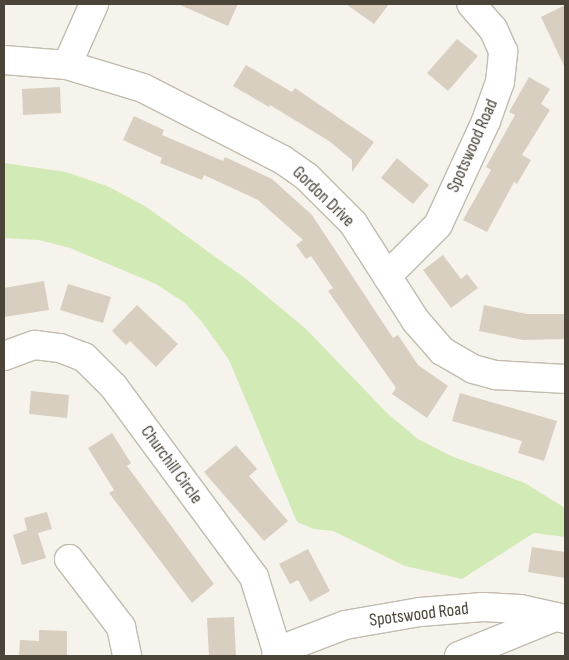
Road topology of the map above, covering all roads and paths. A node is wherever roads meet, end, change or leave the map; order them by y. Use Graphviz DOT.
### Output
graph roads {
  1 [pos="94,4"];
  2 [pos="471,4"];
  3 [pos="4,60"];
  4 [pos="67,65"];
  5 [pos="388,276"];
  6 [pos="4,356"];
  7 [pos="565,379"];
  8 [pos="69,559"];
  9 [pos="560,618"];
  10 [pos="277,654"];
  11 [pos="127,656"];
  12 [pos="459,656"];
  1 -- 4 [label="street"];
  2 -- 5 [label="street, Spotswood Road"];
  3 -- 4 [label="street, Gordon Drive"];
  4 -- 5 [label="street, Gordon Drive"];
  5 -- 7 [label="street, Gordon Drive"];
  6 -- 10 [label="street, Churchill Circle"];
  8 -- 11 [label="street"];
  9 -- 10 [label="street, Spotswood Road"];
  9 -- 12 [label="street"];
}
